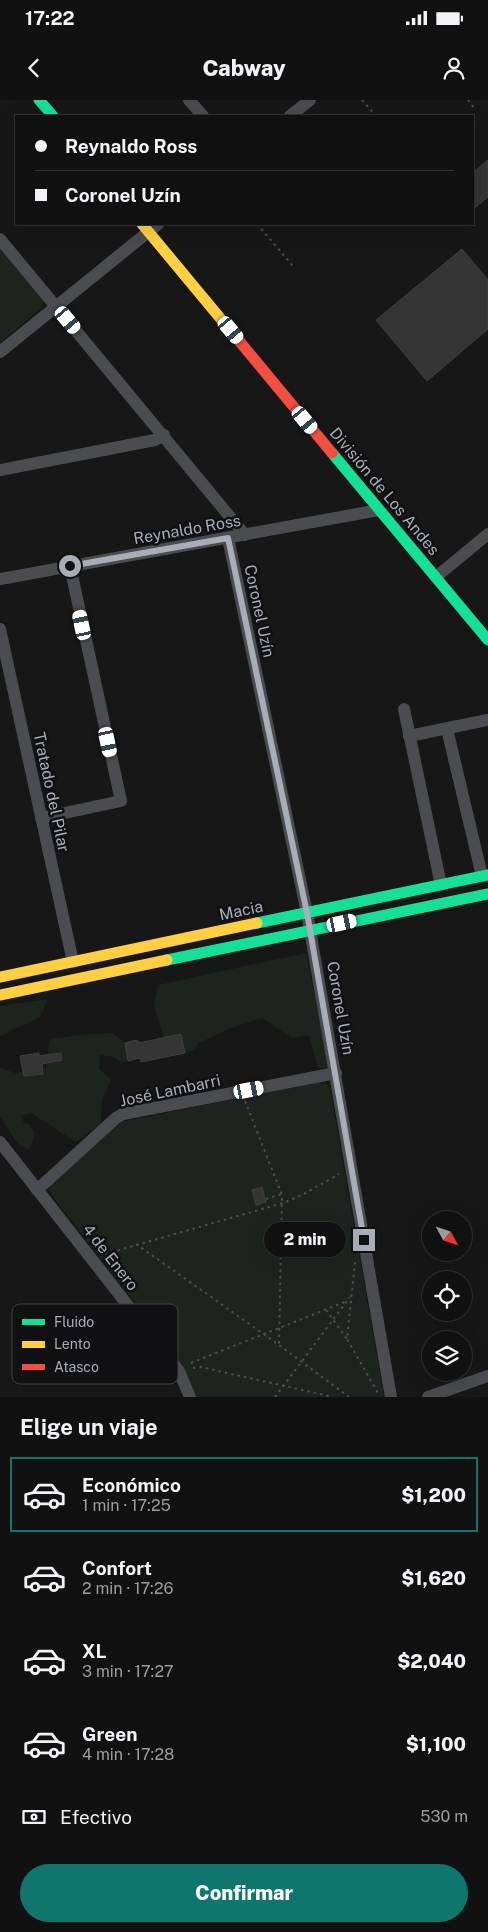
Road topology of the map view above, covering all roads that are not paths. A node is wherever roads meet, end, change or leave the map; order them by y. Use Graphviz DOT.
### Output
graph roads {
  1 [pos="39,100"];
  2 [pos="189,100"];
  3 [pos="310,100"];
  4 [pos="52,115"];
  5 [pos="201,115"];
  6 [pos="291,115"];
  7 [pos="150,226"];
  8 [pos="0,239"];
  9 [pos="56,306"];
  10 [pos="0,352"];
  11 [pos="164,435"];
  12 [pos="0,470"];
  13 [pos="380,510"];
  14 [pos="488,534"];
  15 [pos="245,535"];
  16 [pos="228,538"];
  17 [pos="70,566"];
  18 [pos="436,577"];
  19 [pos="0,579"];
  20 [pos="0,629"];
  21 [pos="488,640"];
  22 [pos="404,710"];
  23 [pos="487,724"];
  24 [pos="447,729"];
  25 [pos="409,736"];
  26 [pos="41,818"];
  27 [pos="485,875"];
  28 [pos="441,885"];
  29 [pos="488,894"];
  30 [pos="307,913"];
  31 [pos="310,930"];
  32 [pos="73,962"];
  33 [pos="0,977"];
  34 [pos="0,995"];
  35 [pos="336,1073"];
  36 [pos="0,1142"];
  37 [pos="37,1190"];
  38 [pos="127,1304"];
  39 [pos="178,1370"];
  40 [pos="488,1376"];
  41 [pos="385,1396"];
  42 [pos="190,1397"];
  43 [pos="428,1397"];
  1 -- 4 [label="street"];
  2 -- 5 [label="street"];
  3 -- 6 [label="street"];
  7 -- 9 [label="street"];
  7 -- 13 [label="street, División de Los Andes"];
  8 -- 9 [label="street"];
  9 -- 10 [label="street"];
  9 -- 11 [label="street"];
  11 -- 12 [label="street"];
  11 -- 15 [label="street"];
  13 -- 15 [label="street, Reynaldo Ross"];
  13 -- 18 [label="street, División de Los Andes"];
  14 -- 18 [label="street"];
  15 -- 16 [label="street, Reynaldo Ross"];
  16 -- 17 [label="street, Reynaldo Ross"];
  16 -- 30 [label="street, Coronel Uzín"];
  17 -- 19 [label="street, Reynaldo Ross"];
  17 -- 26 [label="street"];
  18 -- 21 [label="street, División de Los Andes"];
  20 -- 26 [label="street, Tratado del Pilar"];
  22 -- 25 [label="street"];
  23 -- 24 [label="street"];
  24 -- 25 [label="street"];
  24 -- 27 [label="street"];
  25 -- 28 [label="street"];
  26 -- 32 [label="street, Tratado del Pilar"];
  27 -- 28 [label="street, Macia"];
  28 -- 30 [label="street, Macia"];
  29 -- 31 [label="street, Macia"];
  30 -- 31 [label="street, Coronel Uzín"];
  30 -- 32 [label="street, Macia"];
  31 -- 34 [label="street, Macia"];
  31 -- 35 [label="street, Coronel Uzín"];
  32 -- 33 [label="street, Macia"];
  35 -- 37 [label="street, José Lambarri"];
  35 -- 41 [label="street, Coronel Uzín"];
  36 -- 37 [label="street, 4 de Enero"];
  37 -- 38 [label="street, 4 de Enero"];
  39 -- 42 [label="street, 4 de Enero"];
  40 -- 43 [label="street"];
}
